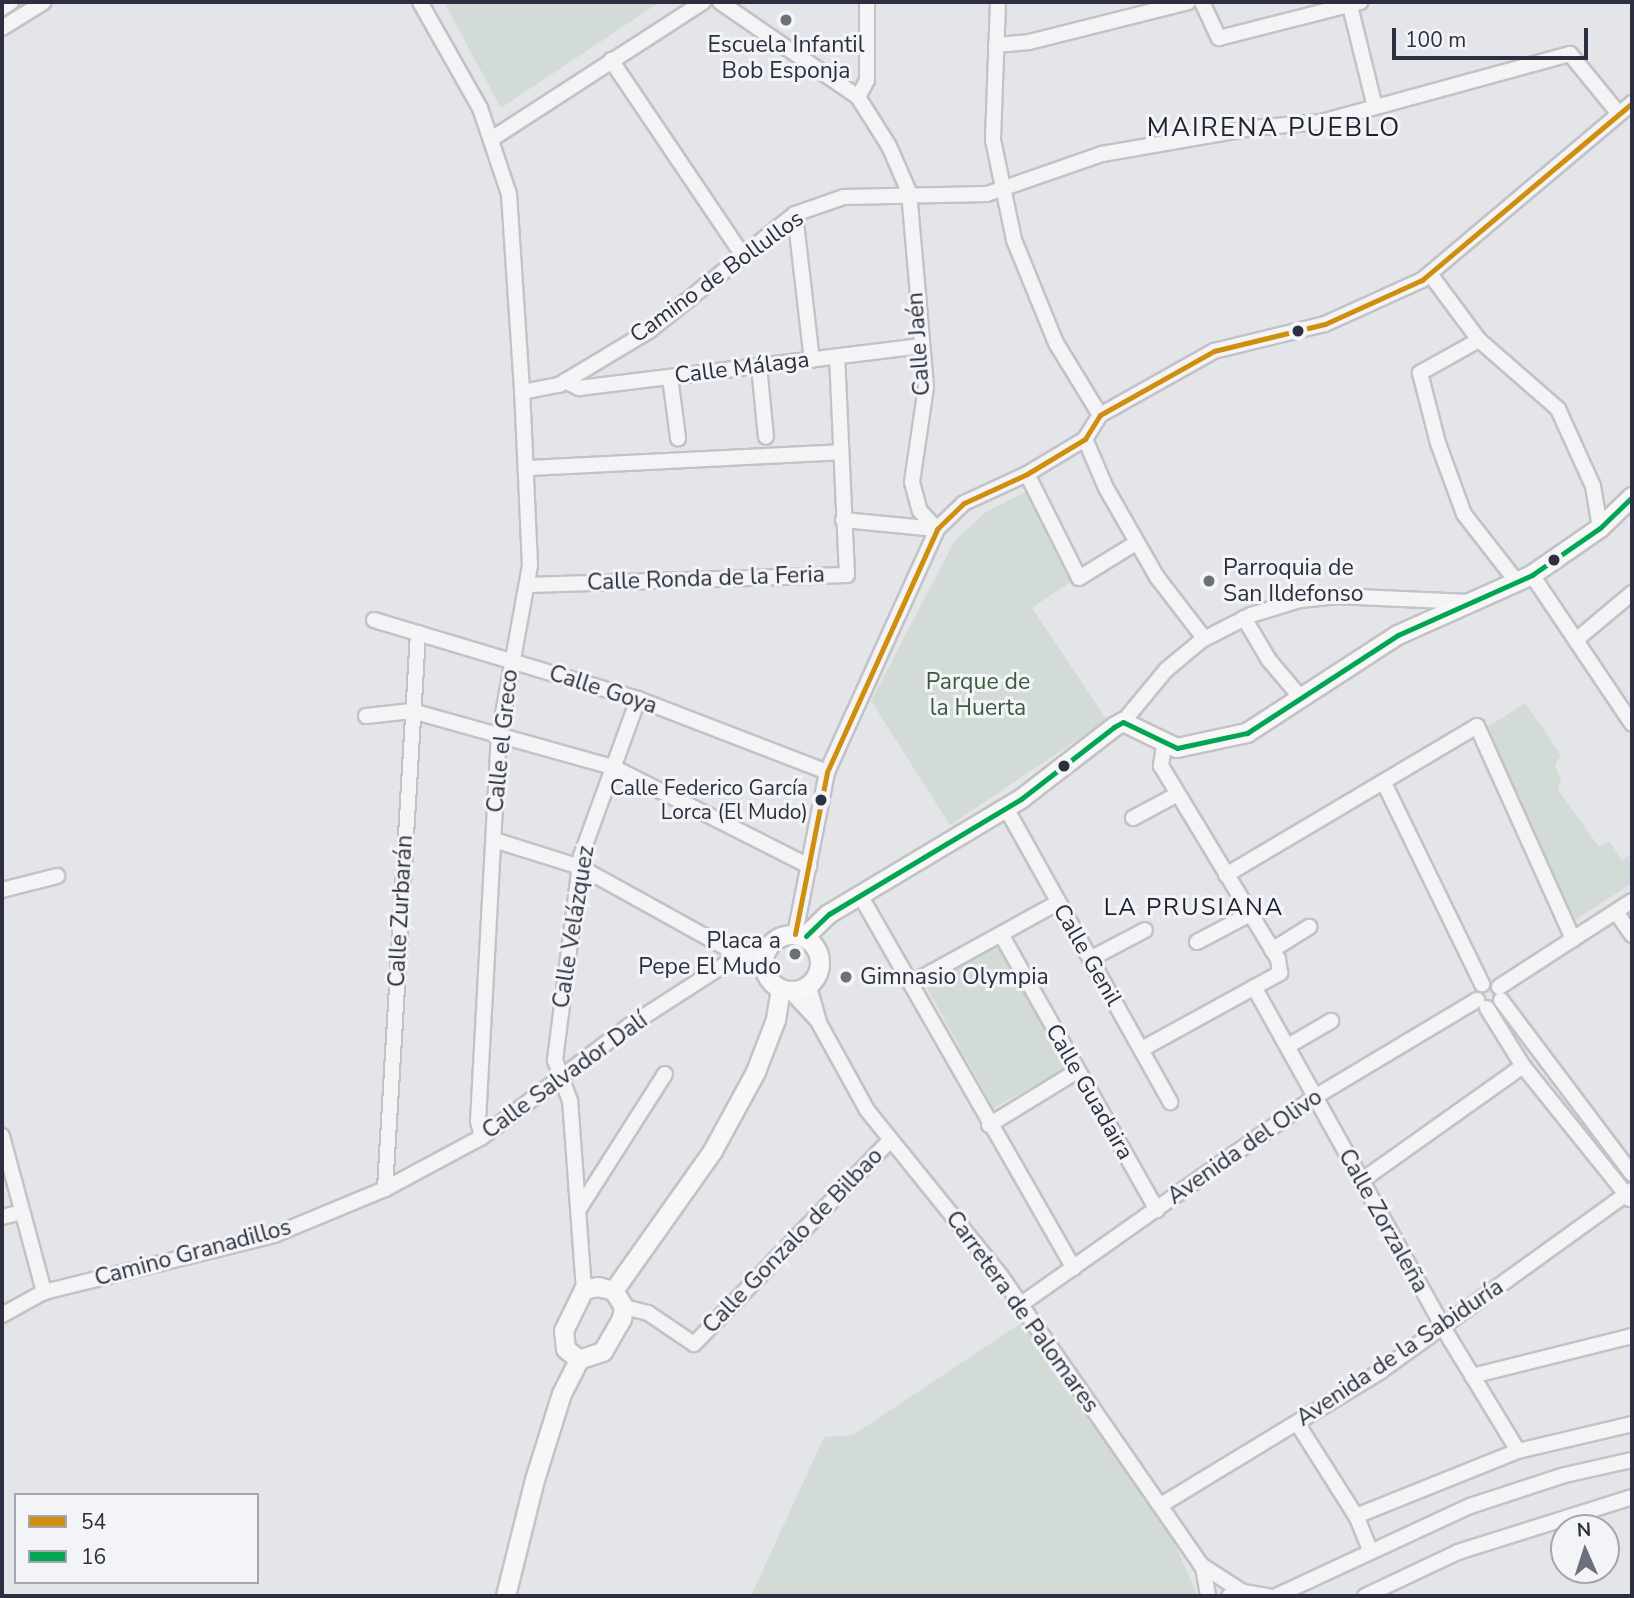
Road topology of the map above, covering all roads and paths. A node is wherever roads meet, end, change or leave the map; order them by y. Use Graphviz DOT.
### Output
graph roads {
  1 [pos="11,2"];
  2 [pos="44,2"];
  3 [pos="420,2"];
  4 [pos="703,2"];
  5 [pos="720,2"];
  6 [pos="867,2"];
  7 [pos="998,2"];
  8 [pos="1188,2"];
  9 [pos="1202,2"];
  10 [pos="1353,3"];
  11 [pos="2,8"];
  12 [pos="2,28"];
  13 [pos="996,45"];
  14 [pos="611,60"];
  15 [pos="859,97"];
  16 [pos="1632,103"];
  17 [pos="1375,107"];
  18 [pos="1619,114"];
  19 [pos="493,138"];
  20 [pos="1002,188"];
  21 [pos="909,192"];
  22 [pos="795,214"];
  23 [pos="743,256"];
  24 [pos="1430,274"];
  25 [pos="1479,340"];
  26 [pos="921,346"];
  27 [pos="837,357"];
  28 [pos="812,360"];
  29 [pos="759,366"];
  30 [pos="670,377"];
  31 [pos="565,382"];
  32 [pos="522,392"];
  33 [pos="1100,415"];
  34 [pos="766,437"];
  35 [pos="678,438"];
  36 [pos="1085,439"];
  37 [pos="840,452"];
  38 [pos="529,468"];
  39 [pos="1027,474"];
  40 [pos="1632,497"];
  41 [pos="843,520"];
  42 [pos="1600,528"];
  43 [pos="937,529"];
  44 [pos="1136,543"];
  45 [pos="1525,578"];
  46 [pos="527,585"];
  47 [pos="1630,599"];
  48 [pos="1468,602"];
  49 [pos="1244,618"];
  50 [pos="374,620"];
  51 [pos="418,633"];
  52 [pos="1204,638"];
  53 [pos="1576,640"];
  54 [pos="511,660"];
  55 [pos="638,699"];
  56 [pos="1303,699"];
  57 [pos="412,711"];
  58 [pos="366,716"];
  59 [pos="1123,722"];
  60 [pos="1632,724"];
  61 [pos="499,736"];
  62 [pos="1164,745"];
  63 [pos="613,767"];
  64 [pos="827,772"];
  65 [pos="1384,783"];
  66 [pos="1176,795"];
  67 [pos="1006,808"];
  68 [pos="1133,818"];
  69 [pos="494,840"];
  70 [pos="580,866"];
  71 [pos="809,866"];
  72 [pos="1226,875"];
  73 [pos="57,876"];
  74 [pos="2,890"];
  75 [pos="860,895"];
  76 [pos="1632,901"];
  77 [pos="1057,903"];
  78 [pos="1616,912"];
  79 [pos="1250,914"];
  80 [pos="1309,928"];
  81 [pos="1145,930"];
  82 [pos="801,935"];
  83 [pos="1632,935"];
  84 [pos="1002,936"];
  85 [pos="1573,939"];
  86 [pos="1197,942"];
  87 [pos="1272,950"];
  88 [pos="765,954"];
  89 [pos="739,955"];
  90 [pos="1090,959"];
  91 [pos="912,983"];
  92 [pos="1482,984"];
  93 [pos="809,987"];
  94 [pos="1255,987"];
  95 [pos="786,991"];
  96 [pos="1500,993"];
  97 [pos="1482,1004"];
  98 [pos="1331,1021"];
  99 [pos="819,1023"];
  100 [pos="1288,1046"];
  101 [pos="1142,1049"];
  102 [pos="1523,1066"];
  103 [pos="1076,1071"];
  104 [pos="665,1074"];
  105 [pos="561,1079"];
  106 [pos="1315,1097"];
  107 [pos="1170,1102"];
  108 [pos="989,1125"];
  109 [pos="2,1136"];
  110 [pos="482,1137"];
  111 [pos="890,1140"];
  112 [pos="1632,1174"];
  113 [pos="1361,1181"];
  114 [pos="385,1189"];
  115 [pos="1630,1195"];
  116 [pos="579,1209"];
  117 [pos="1157,1210"];
  118 [pos="22,1212"];
  119 [pos="2,1216"];
  120 [pos="1074,1268"];
  121 [pos="599,1289"];
  122 [pos="44,1292"];
  123 [pos="1020,1305"];
  124 [pos="624,1307"];
  125 [pos="2,1315"];
  126 [pos="1444,1327"];
  127 [pos="1632,1336"];
  128 [pos="579,1360"];
  129 [pos="1472,1376"];
  130 [pos="1297,1423"];
  131 [pos="1632,1424"];
  132 [pos="1518,1451"];
  133 [pos="1632,1460"];
  134 [pos="1632,1497"];
  135 [pos="1161,1505"];
  136 [pos="1356,1516"];
  137 [pos="1370,1550"];
  138 [pos="1203,1567"];
  139 [pos="1236,1594"];
  140 [pos="506,1596"];
  141 [pos="1208,1596"];
  142 [pos="1269,1596"];
  143 [pos="1276,1596"];
  144 [pos="1364,1596"];
  1 -- 11 [label="street"];
  2 -- 12 [label="street"];
  3 -- 19 [label="street, Calle el Greco"];
  4 -- 14 [label="street"];
  5 -- 15 [label="street"];
  6 -- 15 [label="street"];
  7 -- 13 [label="street"];
  8 -- 13 [label="street"];
  9 -- 10 [label="street"];
  10 -- 17 [label="street"];
  13 -- 20 [label="street"];
  14 -- 19 [label="street"];
  14 -- 23 [label="street"];
  15 -- 21 [label="street, Calle Jaén"];
  16 -- 18 [label="street"];
  17 -- 18 [label="street, Camino de Bollullos"];
  17 -- 20 [label="street, Camino de Bollullos"];
  18 -- 24 [label="street"];
  19 -- 32 [label="street, Calle el Greco"];
  20 -- 21 [label="street, Camino de Bollullos"];
  20 -- 33 [label="street"];
  21 -- 22 [label="street, Camino de Bollullos"];
  21 -- 26 [label="street, Calle Jaén"];
  22 -- 23 [label="street, Camino de Bollullos"];
  22 -- 28 [label="street"];
  23 -- 31 [label="street, Camino de Bollullos"];
  24 -- 25 [label="street"];
  24 -- 33 [label="street"];
  25 -- 42 [label="street"];
  25 -- 45 [label="street"];
  26 -- 27 [label="street, Calle Málaga"];
  26 -- 43 [label="street, Calle Jaén"];
  27 -- 28 [label="street, Calle Málaga"];
  27 -- 37 [label="street, Calle Ronda de la Feria"];
  28 -- 29 [label="street, Calle Málaga"];
  29 -- 30 [label="street, Calle Málaga"];
  29 -- 34 [label="street"];
  30 -- 31 [label="street, Calle Málaga"];
  30 -- 35 [label="street"];
  31 -- 32 [label="street"];
  32 -- 38 [label="street, Calle el Greco"];
  33 -- 36 [label="street"];
  36 -- 39 [label="street"];
  36 -- 44 [label="street"];
  37 -- 38 [label="street"];
  37 -- 41 [label="street, Calle Ronda de la Feria"];
  38 -- 46 [label="street, Calle el Greco"];
  39 -- 43 [label="street"];
  39 -- 44 [label="street"];
  40 -- 42 [label="main road"];
  41 -- 43 [label="street"];
  41 -- 46 [label="street, Calle Ronda de la Feria"];
  42 -- 45 [label="main road"];
  43 -- 64 [label="street"];
  44 -- 52 [label="street"];
  45 -- 48 [label="main road"];
  45 -- 53 [label="street"];
  46 -- 54 [label="street, Calle el Greco"];
  47 -- 53 [label="street"];
  48 -- 49 [label="street"];
  48 -- 56 [label="main road"];
  49 -- 52 [label="street"];
  49 -- 56 [label="street"];
  50 -- 51 [label="street, Calle Goya"];
  51 -- 54 [label="street, Calle Goya"];
  51 -- 57 [label="street, Calle Zurbarán"];
  52 -- 59 [label="street"];
  53 -- 60 [label="street"];
  54 -- 55 [label="street, Calle Goya"];
  54 -- 61 [label="street, Calle el Greco"];
  55 -- 63 [label="street, Calle Velázquez"];
  55 -- 64 [label="street, Calle Goya"];
  56 -- 62 [label="main road"];
  57 -- 58 [label="street"];
  57 -- 61 [label="street"];
  57 -- 114 [label="street, Calle Zurbarán"];
  59 -- 62 [label="main road"];
  59 -- 67 [label="main road"];
  61 -- 63 [label="street"];
  61 -- 69 [label="street, Calle el Greco"];
  62 -- 66 [label="street"];
  63 -- 70 [label="street, Calle Velázquez"];
  63 -- 71 [label="street"];
  64 -- 71 [label="street"];
  65 -- 72 [label="street"];
  65 -- 85 [label="street"];
  65 -- 92 [label="street"];
  66 -- 68 [label="street"];
  66 -- 72 [label="street"];
  67 -- 75 [label="main road"];
  67 -- 77 [label="street, Calle Genil"];
  69 -- 70 [label="street"];
  69 -- 110 [label="street, Calle el Greco"];
  70 -- 89 [label="street"];
  70 -- 105 [label="street, Calle Velázquez"];
  71 -- 82 [label="street"];
  72 -- 79 [label="street"];
  73 -- 74 [label="street"];
  75 -- 82 [label="main road"];
  75 -- 91 [label="street"];
  76 -- 78 [label="street"];
  77 -- 84 [label="street"];
  77 -- 90 [label="street, Calle Genil"];
  78 -- 83 [label="street"];
  78 -- 85 [label="street"];
  79 -- 86 [label="street"];
  79 -- 87 [label="street"];
  80 -- 87 [label="street"];
  81 -- 90 [label="street"];
  82 -- 88 [label="main road"];
  82 -- 93 [label="main road"];
  84 -- 91 [label="street"];
  84 -- 103 [label="street, Calle Guadaira"];
  85 -- 96 [label="street"];
  87 -- 94 [label="street"];
  88 -- 89 [label="street"];
  88 -- 95 [label="main road"];
  89 -- 105 [label="street, Calle Salvador Dalí"];
  90 -- 101 [label="street, Calle Genil"];
  91 -- 108 [label="street"];
  92 -- 96 [label="street"];
  92 -- 97 [label="street"];
  93 -- 95 [label="main road"];
  93 -- 99 [label="street, Carretera de Palomares"];
  94 -- 100 [label="street, Calle Zorzaleña"];
  94 -- 101 [label="street"];
  95 -- 99 [label="street, Carretera de Palomares"];
  95 -- 121 [label="main road"];
  96 -- 97 [label="street, Avenida del Olivo"];
  96 -- 112 [label="street"];
  97 -- 102 [label="street"];
  97 -- 106 [label="street, Avenida del Olivo"];
  98 -- 100 [label="street"];
  99 -- 111 [label="street, Carretera de Palomares"];
  100 -- 106 [label="street, Calle Zorzaleña"];
  101 -- 107 [label="street, Calle Genil"];
  102 -- 113 [label="street"];
  102 -- 115 [label="street"];
  103 -- 108 [label="street"];
  103 -- 117 [label="street, Calle Guadaira"];
  104 -- 116 [label="street"];
  105 -- 110 [label="street, Calle Salvador Dalí"];
  105 -- 116 [label="street, Calle Velázquez"];
  106 -- 113 [label="street, Calle Zorzaleña"];
  106 -- 117 [label="street, Avenida del Olivo"];
  108 -- 120 [label="street"];
  109 -- 118 [label="street"];
  110 -- 114 [label="street, Calle Salvador Dalí"];
  111 -- 123 [label="street, Carretera de Palomares"];
  111 -- 124 [label="street, Calle Gonzalo de Bilbao"];
  113 -- 126 [label="street, Calle Zorzaleña"];
  114 -- 122 [label="street, Camino Granadillos"];
  115 -- 126 [label="street, Avenida de la Sabiduría"];
  116 -- 121 [label="street, Calle Velázquez"];
  117 -- 120 [label="street, Avenida del Olivo"];
  118 -- 119 [label="street"];
  118 -- 122 [label="street"];
  120 -- 123 [label="street, Avenida del Olivo"];
  121 -- 124 [label="main road"];
  121 -- 128 [label="main road"];
  122 -- 125 [label="street, Camino Granadillos"];
  123 -- 135 [label="street, Carretera de Palomares"];
  124 -- 128 [label="main road"];
  126 -- 129 [label="street, Calle Zorzaleña"];
  126 -- 130 [label="street, Avenida de la Sabiduría"];
  127 -- 129 [label="street"];
  128 -- 140 [label="main road"];
  129 -- 132 [label="street, Calle Zorzaleña"];
  130 -- 135 [label="street, Avenida de la Sabiduría"];
  130 -- 136 [label="street"];
  131 -- 132 [label="street"];
  132 -- 136 [label="street"];
  133 -- 137 [label="street"];
  134 -- 144 [label="street"];
  135 -- 138 [label="street, Carretera de Palomares"];
  136 -- 137 [label="street"];
  137 -- 143 [label="street"];
  138 -- 139 [label="street, Carretera de Palomares"];
  138 -- 141 [label="street, Carretera de Palomares"];
  139 -- 142 [label="street"];
}
